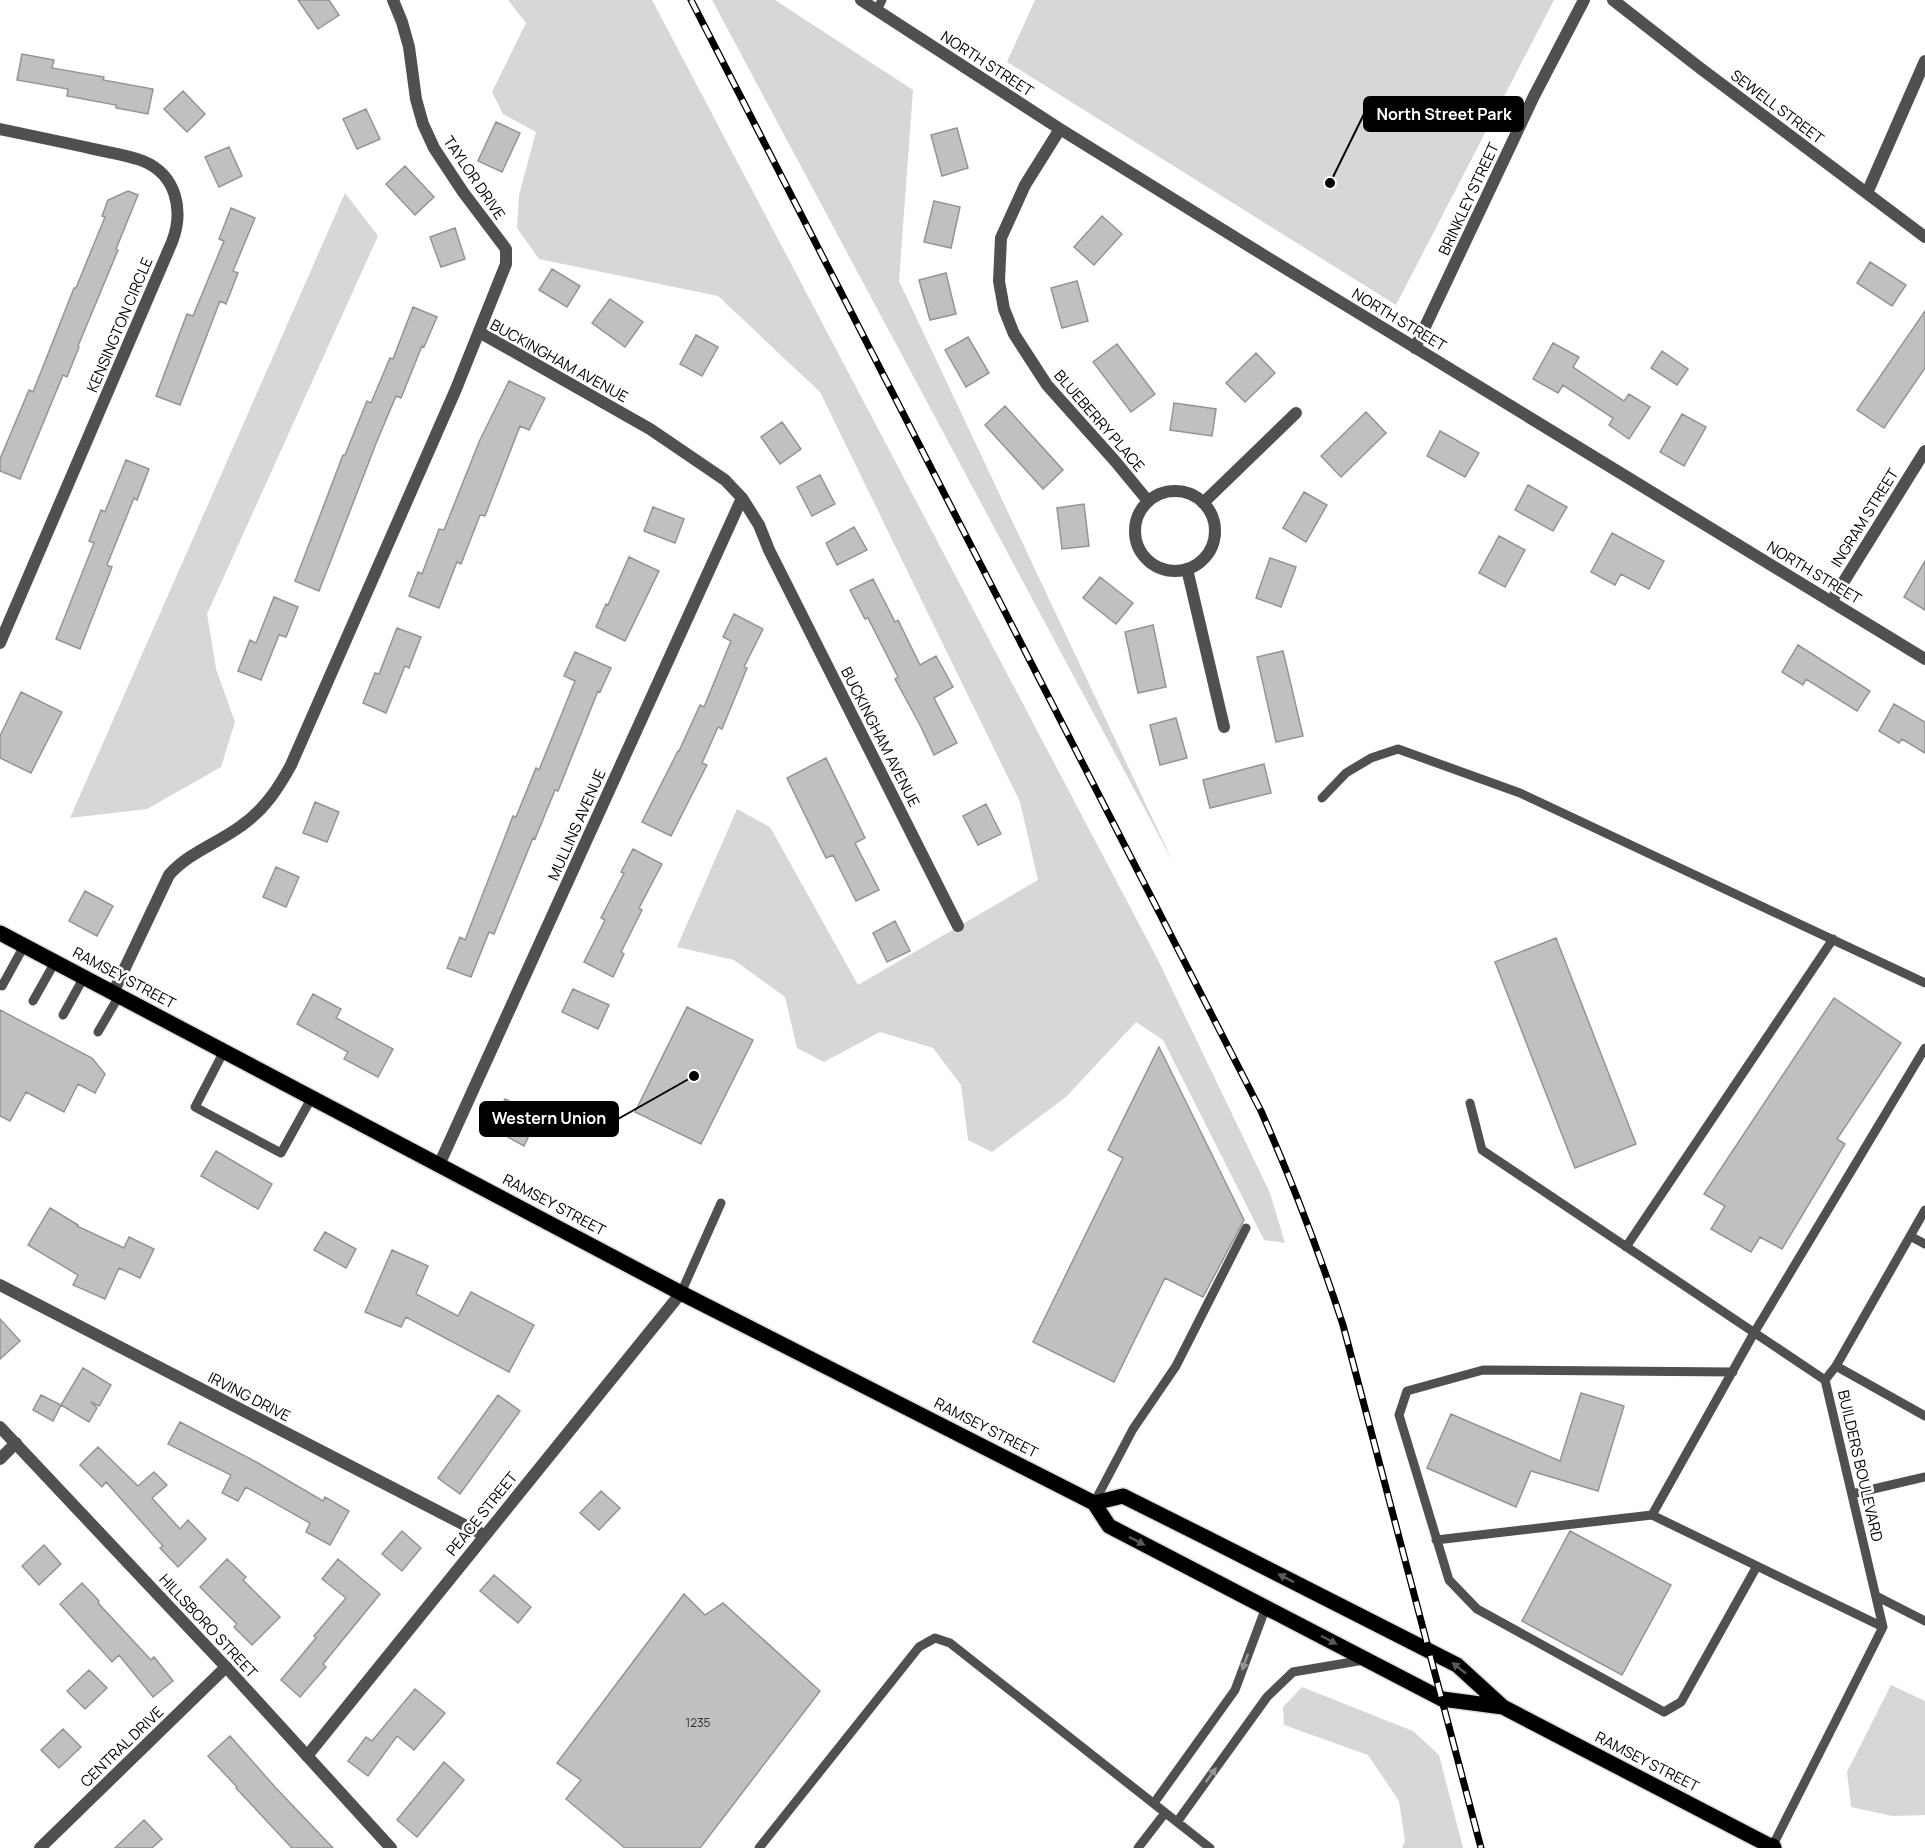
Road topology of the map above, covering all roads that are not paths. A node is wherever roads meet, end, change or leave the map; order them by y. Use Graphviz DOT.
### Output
graph roads {
  1 [pos="393,0"];
  2 [pos="861,0"];
  3 [pos="1584,0"];
  4 [pos="1613,0"];
  5 [pos="880,5"];
  6 [pos="1925,61"];
  7 [pos="0,129"];
  8 [pos="1060,129"];
  9 [pos="1867,193"];
  10 [pos="1925,237"];
  11 [pos="479,332"];
  12 [pos="1416,348"];
  13 [pos="1296,413"];
  14 [pos="1925,451"];
  15 [pos="742,498"];
  16 [pos="1148,501"];
  17 [pos="1203,503"];
  18 [pos="1186,569"];
  19 [pos="1831,602"];
  20 [pos="0,644"];
  21 [pos="1925,659"];
  22 [pos="1224,727"];
  23 [pos="1322,798"];
  24 [pos="958,927"];
  25 [pos="0,933"];
  26 [pos="1833,939"];
  27 [pos="24,946"];
  28 [pos="55,962"];
  29 [pos="84,977"];
  30 [pos="1925,983"];
  31 [pos="2,986"];
  32 [pos="116,994"];
  33 [pos="33,1001"];
  34 [pos="63,1015"];
  35 [pos="98,1032"];
  36 [pos="1925,1048"];
  37 [pos="224,1051"];
  38 [pos="312,1097"];
  39 [pos="1470,1103"];
  40 [pos="439,1165"];
  41 [pos="721,1203"];
  42 [pos="1925,1210"];
  43 [pos="1246,1228"];
  44 [pos="1910,1236"];
  45 [pos="1925,1244"];
  46 [pos="1626,1246"];
  47 [pos="0,1285"];
  48 [pos="681,1293"];
  49 [pos="1754,1333"];
  50 [pos="1836,1366"];
  51 [pos="1733,1372"];
  52 [pos="1825,1380"];
  53 [pos="1925,1416"];
  54 [pos="0,1427"];
  55 [pos="16,1443"];
  56 [pos="0,1459"];
  57 [pos="1925,1477"];
  58 [pos="1852,1494"];
  59 [pos="1094,1503"];
  60 [pos="1652,1515"];
  61 [pos="484,1535"];
  62 [pos="1436,1540"];
  63 [pos="1757,1566"];
  64 [pos="1876,1596"];
  65 [pos="1266,1607"];
  66 [pos="1925,1621"];
  67 [pos="1883,1628"];
  68 [pos="1367,1659"];
  69 [pos="226,1667"];
  70 [pos="1503,1707"];
  71 [pos="307,1756"];
  72 [pos="1154,1803"];
  73 [pos="1165,1813"];
  74 [pos="1177,1822"];
  75 [pos="761,1845"];
  76 [pos="40,1848"];
  77 [pos="391,1848"];
  78 [pos="772,1848"];
  79 [pos="1138,1848"];
  80 [pos="1210,1848"];
  81 [pos="1773,1848"];
  1 -- 11 [label="street, TAYLOR DRIVE"];
  2 -- 5 [label="street, NORTH STREET"];
  3 -- 12 [label="street, BRINKLEY STREET"];
  4 -- 9 [label="street, SEWELL STREET"];
  5 -- 8 [label="street, NORTH STREET"];
  6 -- 9 [label="street"];
  7 -- 20 [label="street, KENSINGTON CIRCLE"];
  8 -- 12 [label="street, NORTH STREET"];
  8 -- 16 [label="street, BLUEBERRY PLACE"];
  9 -- 10 [label="street, SEWELL STREET"];
  11 -- 15 [label="street, BUCKINGHAM AVENUE"];
  11 -- 32 [label="street, BUCKINGHAM AVENUE"];
  12 -- 19 [label="street, NORTH STREET"];
  13 -- 17 [label="street"];
  14 -- 19 [label="street, INGRAM STREET"];
  15 -- 24 [label="street, BUCKINGHAM AVENUE"];
  15 -- 40 [label="street, MULLINS AVENUE"];
  16 -- 17 [label="street"];
  16 -- 18 [label="street"];
  17 -- 18 [label="street"];
  18 -- 22 [label="street"];
  19 -- 21 [label="street, NORTH STREET"];
  23 -- 26 [label="lane"];
  25 -- 27 [label="main road, RAMSEY STREET"];
  26 -- 30 [label="lane"];
  26 -- 46 [label="lane"];
  27 -- 28 [label="main road, RAMSEY STREET"];
  27 -- 31 [label="lane"];
  28 -- 29 [label="main road, RAMSEY STREET"];
  28 -- 33 [label="lane"];
  29 -- 32 [label="main road, RAMSEY STREET"];
  29 -- 34 [label="lane"];
  32 -- 35 [label="lane"];
  32 -- 37 [label="main road, RAMSEY STREET"];
  36 -- 49 [label="lane"];
  37 -- 38 [label="main road, RAMSEY STREET"];
  37 -- 38 [label="lane"];
  38 -- 40 [label="main road, RAMSEY STREET"];
  39 -- 46 [label="lane, BUILDERS BOULEVARD"];
  40 -- 48 [label="main road, RAMSEY STREET"];
  41 -- 48 [label="lane"];
  42 -- 44 [label="lane"];
  43 -- 59 [label="lane"];
  44 -- 45 [label="lane"];
  44 -- 50 [label="lane"];
  46 -- 49 [label="lane, BUILDERS BOULEVARD"];
  47 -- 61 [label="street, IRVING DRIVE"];
  48 -- 59 [label="main road, RAMSEY STREET"];
  48 -- 61 [label="street, PEACE STREET"];
  49 -- 51 [label="lane"];
  49 -- 52 [label="lane, BUILDERS BOULEVARD"];
  50 -- 52 [label="lane"];
  50 -- 53 [label="lane"];
  51 -- 60 [label="lane"];
  51 -- 62 [label="lane"];
  52 -- 58 [label="lane, BUILDERS BOULEVARD"];
  54 -- 55 [label="street, HILLSBORO STREET"];
  55 -- 56 [label="street"];
  55 -- 69 [label="street, HILLSBORO STREET"];
  57 -- 58 [label="lane"];
  58 -- 64 [label="lane, BUILDERS BOULEVARD"];
  59 -- 65 [label="main road, RAMSEY STREET, one-way"];
  70 -- 59 [label="main road, RAMSEY STREET, one-way"];
  60 -- 62 [label="lane"];
  60 -- 63 [label="lane"];
  61 -- 71 [label="street, PEACE STREET"];
  62 -- 63 [label="lane"];
  63 -- 67 [label="lane"];
  64 -- 66 [label="lane"];
  64 -- 67 [label="lane, BUILDERS BOULEVARD"];
  65 -- 68 [label="main road, RAMSEY STREET, one-way"];
  65 -- 72 [label="lane, one-way"];
  67 -- 81 [label="lane"];
  68 -- 70 [label="main road, RAMSEY STREET"];
  74 -- 68 [label="lane, one-way"];
  69 -- 71 [label="street, HILLSBORO STREET"];
  69 -- 76 [label="street, CENTRAL DRIVE"];
  70 -- 81 [label="main road, RAMSEY STREET"];
  71 -- 77 [label="street, HILLSBORO STREET"];
  72 -- 73 [label="lane"];
  72 -- 75 [label="lane"];
  73 -- 74 [label="lane"];
  73 -- 79 [label="lane"];
  74 -- 80 [label="lane"];
  75 -- 78 [label="lane"];
}
